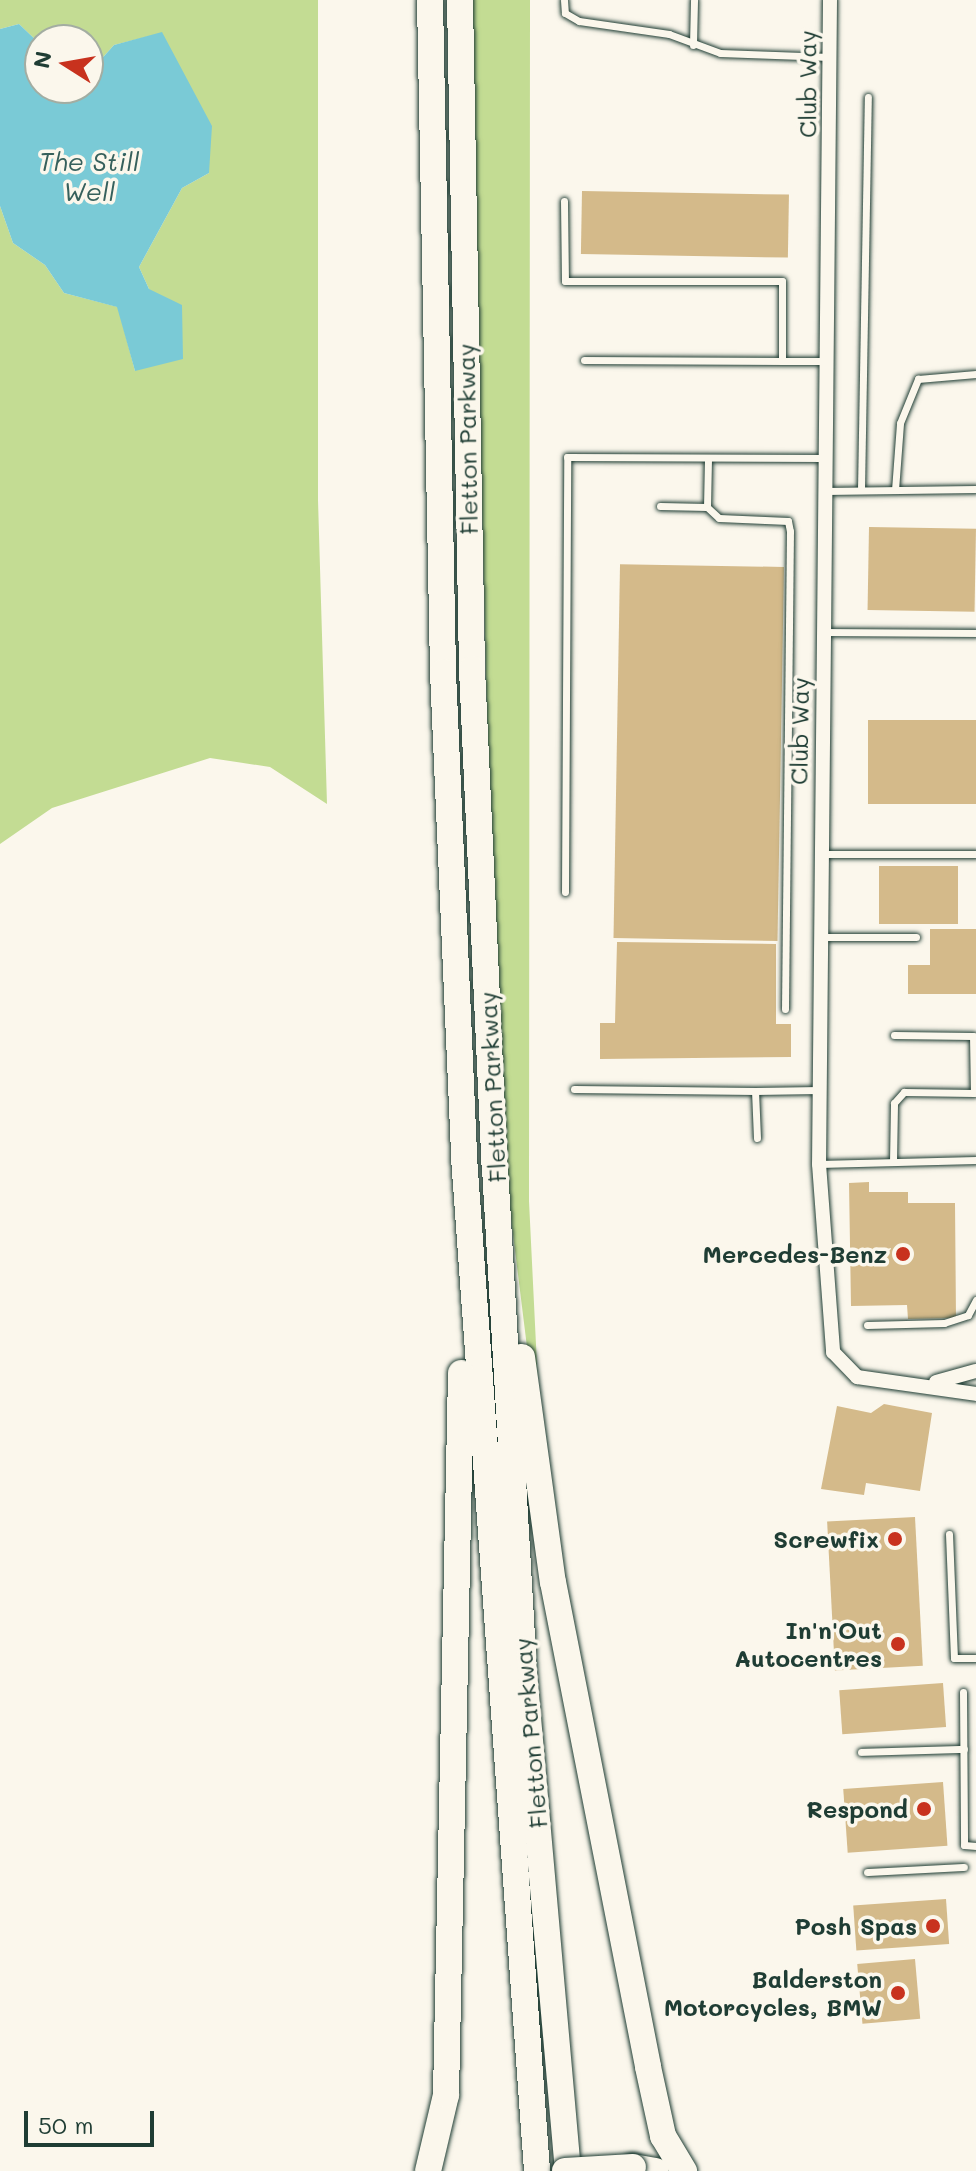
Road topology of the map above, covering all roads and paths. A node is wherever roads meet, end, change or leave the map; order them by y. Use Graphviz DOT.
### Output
graph roads {
  1 [pos="430,0"];
  2 [pos="460,0"];
  3 [pos="564,0"];
  4 [pos="694,0"];
  5 [pos="830,0"];
  6 [pos="693,45"];
  7 [pos="830,57"];
  8 [pos="868,97"];
  9 [pos="564,201"];
  10 [pos="584,360"];
  11 [pos="782,361"];
  12 [pos="826,361"];
  13 [pos="976,374"];
  14 [pos="708,458"];
  15 [pos="825,458"];
  16 [pos="976,489"];
  17 [pos="861,490"];
  18 [pos="895,490"];
  19 [pos="825,491"];
  20 [pos="660,506"];
  21 [pos="707,507"];
  22 [pos="823,632"];
  23 [pos="976,633"];
  24 [pos="820,854"];
  25 [pos="976,854"];
  26 [pos="565,892"];
  27 [pos="820,937"];
  28 [pos="916,937"];
  29 [pos="785,1009"];
  30 [pos="894,1035"];
  31 [pos="574,1089"];
  32 [pos="819,1090"];
  33 [pos="755,1091"];
  34 [pos="757,1138"];
  35 [pos="976,1160"];
  36 [pos="893,1162"];
  37 [pos="819,1164"];
  38 [pos="495,1168"];
  39 [pos="465,1171"];
  40 [pos="976,1300"];
  41 [pos="867,1325"];
  42 [pos="976,1371"];
  43 [pos="931,1383"];
  44 [pos="976,1394"];
  45 [pos="949,1534"];
  46 [pos="976,1658"];
  47 [pos="963,1692"];
  48 [pos="964,1749"];
  49 [pos="861,1752"];
  50 [pos="976,1846"];
  51 [pos="964,1867"];
  52 [pos="867,1872"];
  53 [pos="645,2169"];
  54 [pos="428,2171"];
  55 [pos="537,2171"];
  56 [pos="567,2171"];
  57 [pos="684,2171"];
  1 -- 39 [label="highway, Fletton Parkway"];
  2 -- 38 [label="highway, Fletton Parkway"];
  3 -- 6 [label="lane"];
  4 -- 6 [label="lane"];
  5 -- 7 [label="street, Club Way"];
  6 -- 7 [label="lane"];
  7 -- 12 [label="street, Club Way"];
  8 -- 17 [label="lane"];
  9 -- 11 [label="lane"];
  10 -- 11 [label="lane"];
  11 -- 12 [label="lane"];
  12 -- 15 [label="street, Club Way"];
  13 -- 18 [label="lane"];
  14 -- 15 [label="lane"];
  14 -- 21 [label="lane"];
  14 -- 26 [label="lane"];
  15 -- 19 [label="street, Club Way"];
  16 -- 18 [label="lane"];
  17 -- 18 [label="lane"];
  17 -- 19 [label="lane"];
  19 -- 22 [label="street, Club Way"];
  20 -- 21 [label="lane"];
  21 -- 29 [label="lane"];
  22 -- 23 [label="lane"];
  22 -- 24 [label="street, Club Way"];
  24 -- 25 [label="lane"];
  24 -- 27 [label="street, Club Way"];
  27 -- 28 [label="lane"];
  27 -- 32 [label="street, Club Way"];
  30 -- 36 [label="lane"];
  31 -- 33 [label="lane"];
  32 -- 33 [label="lane"];
  32 -- 37 [label="street, Club Way"];
  33 -- 34 [label="lane"];
  35 -- 36 [label="lane"];
  36 -- 37 [label="lane"];
  37 -- 43 [label="street, Club Way"];
  38 -- 56 [label="highway, Fletton Parkway"];
  38 -- 57 [label="highway"];
  39 -- 54 [label="highway"];
  39 -- 55 [label="highway, Fletton Parkway"];
  40 -- 41 [label="lane"];
  42 -- 43 [label="street, Club Way"];
  43 -- 44 [label="street, Club Way"];
  45 -- 46 [label="lane"];
  47 -- 48 [label="lane"];
  48 -- 49 [label="lane"];
  48 -- 50 [label="lane"];
  51 -- 52 [label="lane"];
  53 -- 56 [label="highway, bridge"];
}
